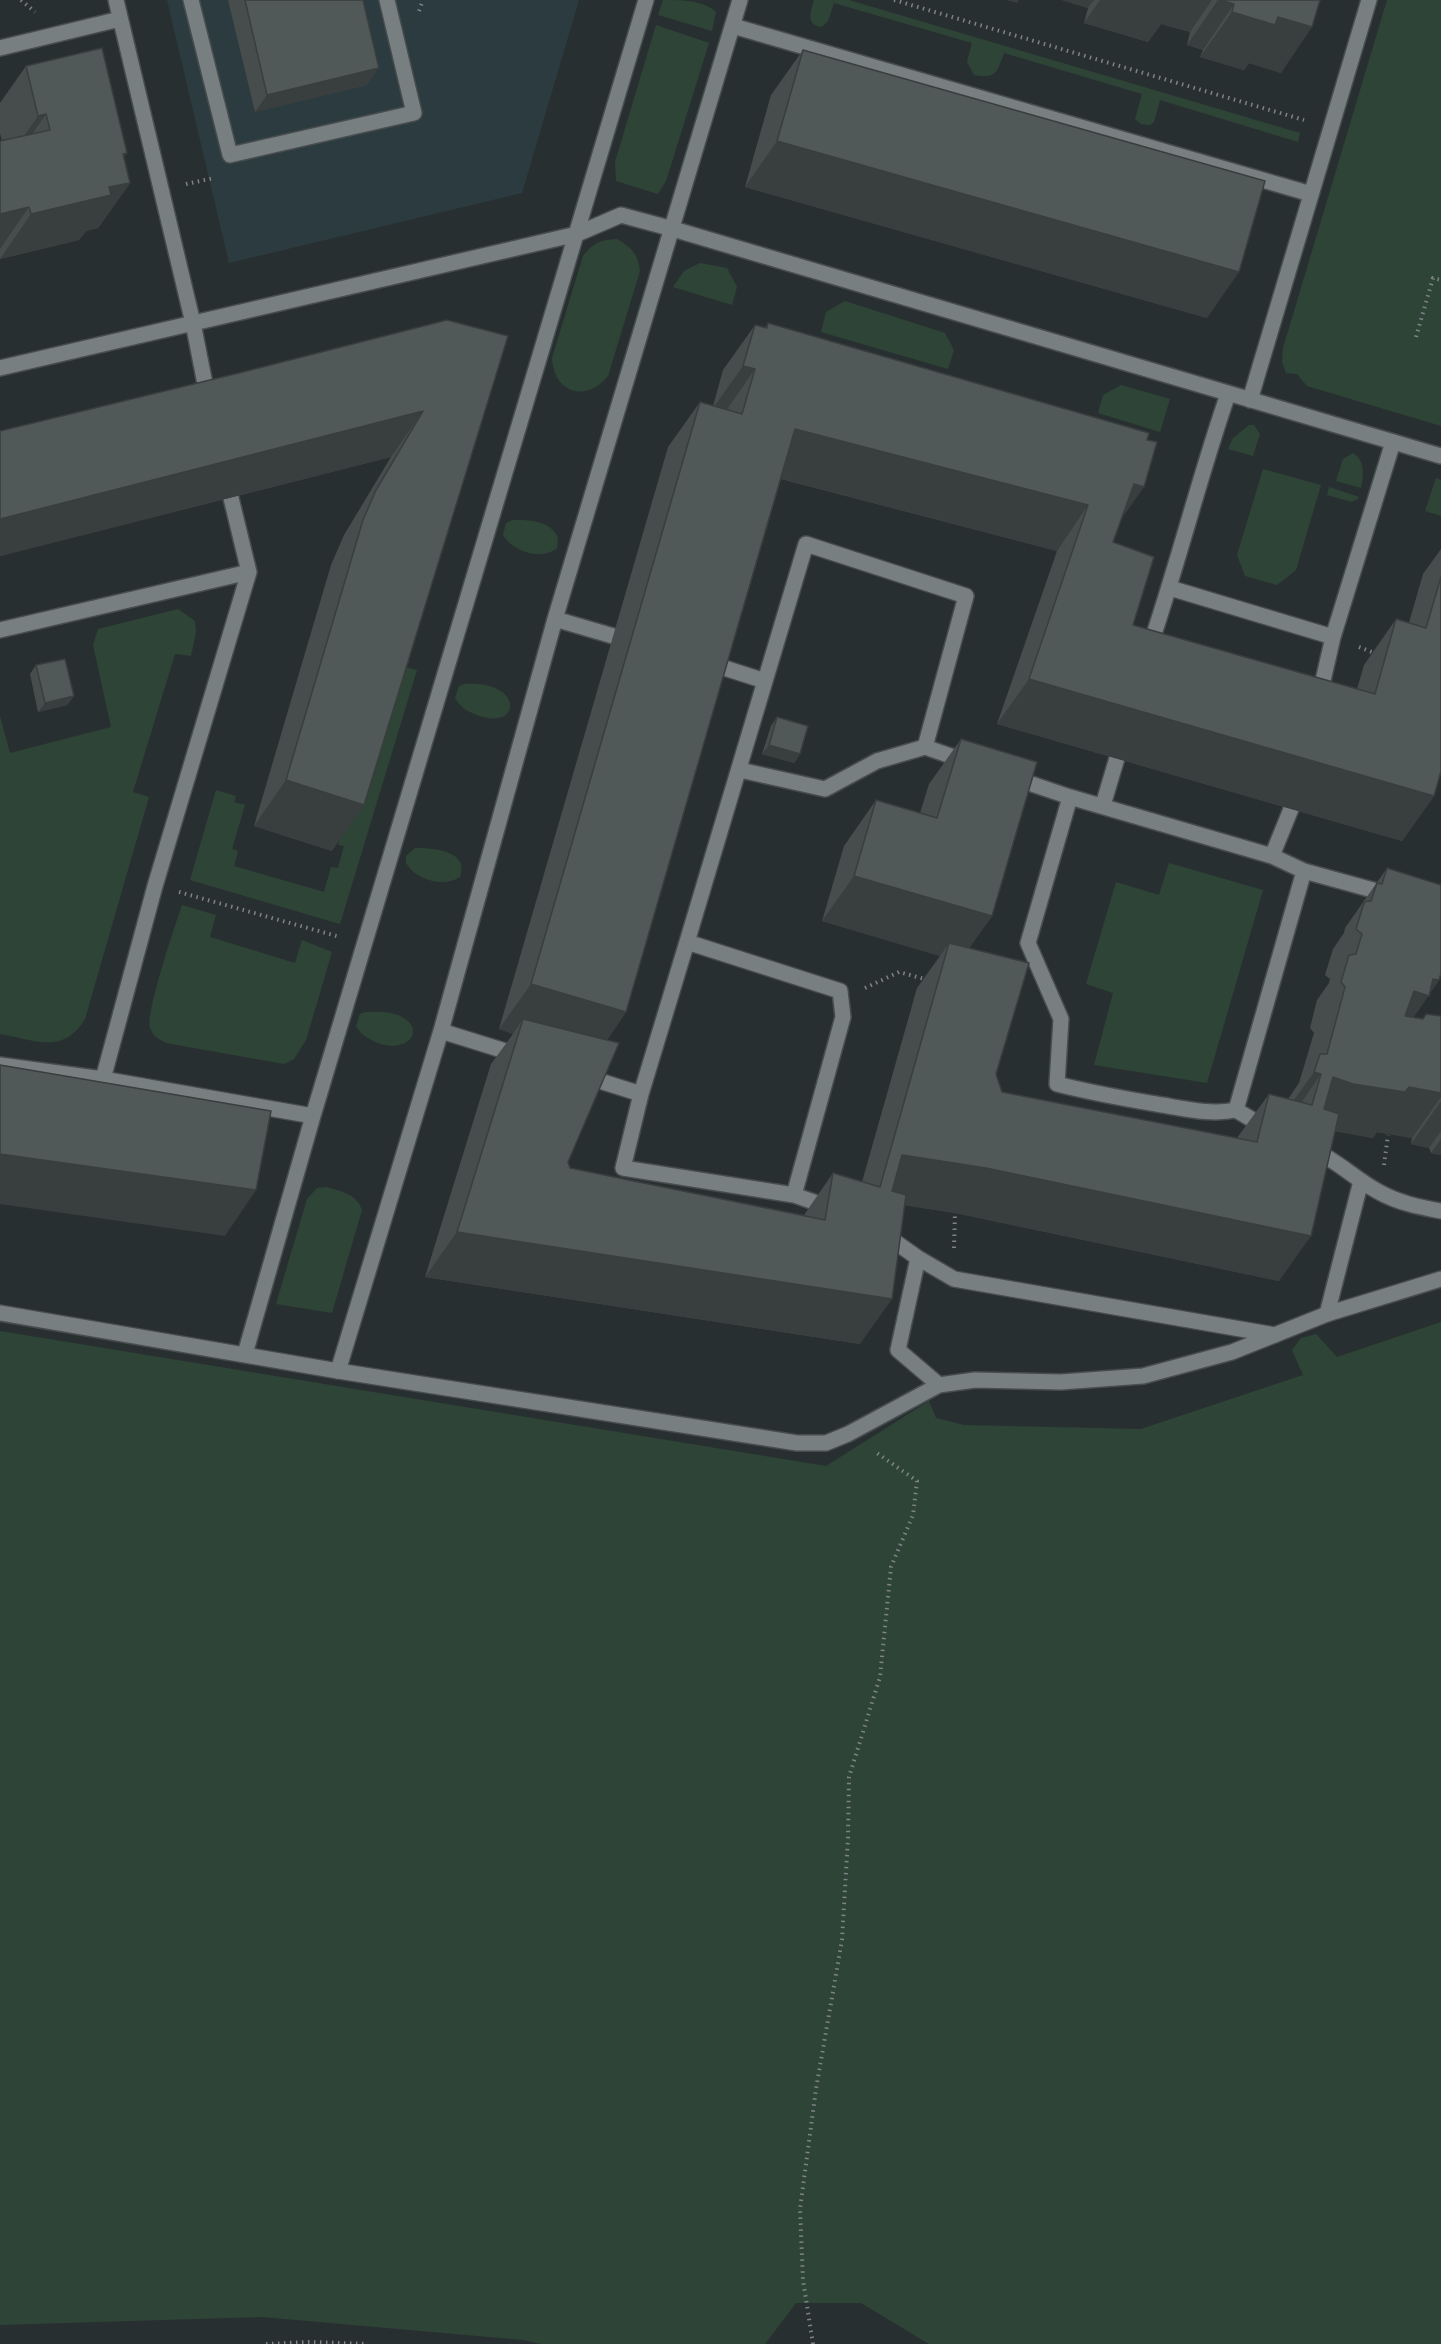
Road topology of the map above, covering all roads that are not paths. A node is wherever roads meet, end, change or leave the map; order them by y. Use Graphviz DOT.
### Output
graph roads {
  1 [pos="116,0"];
  2 [pos="191,0"];
  3 [pos="387,0"];
  4 [pos="646,0"];
  5 [pos="740,0"];
  6 [pos="1369,0"];
  7 [pos="120,19"];
  8 [pos="733,26"];
  9 [pos="0,48"];
  10 [pos="1311,194"];
  11 [pos="673,229"];
  12 [pos="577,234"];
  13 [pos="193,323"];
  14 [pos="0,368"];
  15 [pos="1228,393"];
  16 [pos="1250,400"];
  17 [pos="211,417"];
  18 [pos="1393,442"];
  19 [pos="1441,456"];
  20 [pos="231,498"];
  21 [pos="249,572"];
  22 [pos="1170,588"];
  23 [pos="555,619"];
  24 [pos="0,630"];
  25 [pos="613,636"];
  26 [pos="1333,637"];
  27 [pos="1145,660"];
  28 [pos="709,663"];
  29 [pos="765,681"];
  30 [pos="1315,719"];
  31 [pos="925,747"];
  32 [pos="1116,758"];
  33 [pos="981,766"];
  34 [pos="740,770"];
  35 [pos="1003,774"];
  36 [pos="1070,797"];
  37 [pos="1103,805"];
  38 [pos="1291,809"];
  39 [pos="1272,856"];
  40 [pos="1304,871"];
  41 [pos="1404,899"];
  42 [pos="687,942"];
  43 [pos="441,1031"];
  44 [pos="530,1059"];
  45 [pos="0,1065"];
  46 [pos="574,1073"];
  47 [pos="103,1079"];
  48 [pos="641,1094"];
  49 [pos="1236,1110"];
  50 [pos="313,1116"];
  51 [pos="1362,1181"];
  52 [pos="794,1195"];
  53 [pos="1441,1211"];
  54 [pos="842,1212"];
  55 [pos="873,1226"];
  56 [pos="918,1258"];
  57 [pos="1441,1279"];
  58 [pos="0,1313"];
  59 [pos="1327,1314"];
  60 [pos="1275,1335"];
  61 [pos="245,1354"];
  62 [pos="338,1371"];
  63 [pos="939,1385"];
  1 -- 7 [label="street"];
  2 -- 3 [label="street"];
  4 -- 12 [label="street"];
  5 -- 8 [label="street"];
  6 -- 10 [label="street"];
  7 -- 9 [label="street"];
  7 -- 13 [label="street"];
  8 -- 10 [label="street"];
  8 -- 11 [label="street"];
  10 -- 16 [label="street"];
  11 -- 12 [label="street"];
  11 -- 15 [label="street"];
  11 -- 23 [label="street"];
  12 -- 13 [label="street"];
  12 -- 50 [label="street"];
  13 -- 14 [label="street"];
  13 -- 17 [label="street"];
  15 -- 16 [label="street"];
  15 -- 22 [label="street"];
  16 -- 18 [label="street"];
  18 -- 19 [label="street"];
  18 -- 26 [label="street"];
  20 -- 21 [label="street"];
  21 -- 24 [label="street"];
  21 -- 47 [label="street"];
  22 -- 26 [label="street"];
  22 -- 27 [label="street"];
  23 -- 25 [label="street"];
  23 -- 43 [label="street"];
  26 -- 30 [label="street"];
  28 -- 29 [label="street"];
  29 -- 31 [label="street"];
  29 -- 34 [label="street"];
  31 -- 33 [label="street"];
  31 -- 34 [label="street"];
  32 -- 37 [label="street"];
  34 -- 42 [label="street"];
  35 -- 36 [label="street"];
  36 -- 37 [label="street"];
  36 -- 49 [label="street"];
  37 -- 39 [label="street"];
  38 -- 39 [label="street"];
  39 -- 40 [label="street"];
  40 -- 41 [label="street"];
  40 -- 49 [label="street"];
  42 -- 48 [label="street"];
  42 -- 52 [label="street"];
  43 -- 44 [label="street"];
  43 -- 62 [label="street"];
  45 -- 47 [label="street"];
  46 -- 48 [label="street"];
  47 -- 50 [label="street"];
  48 -- 52 [label="street"];
  49 -- 51 [label="street"];
  50 -- 61 [label="street"];
  51 -- 53 [label="street"];
  51 -- 59 [label="street"];
  52 -- 54 [label="street"];
  55 -- 56 [label="street"];
  56 -- 60 [label="street"];
  56 -- 63 [label="street"];
  57 -- 59 [label="street"];
  58 -- 61 [label="street"];
  59 -- 60 [label="street"];
  60 -- 63 [label="street"];
  61 -- 62 [label="street"];
  62 -- 63 [label="street"];
}
